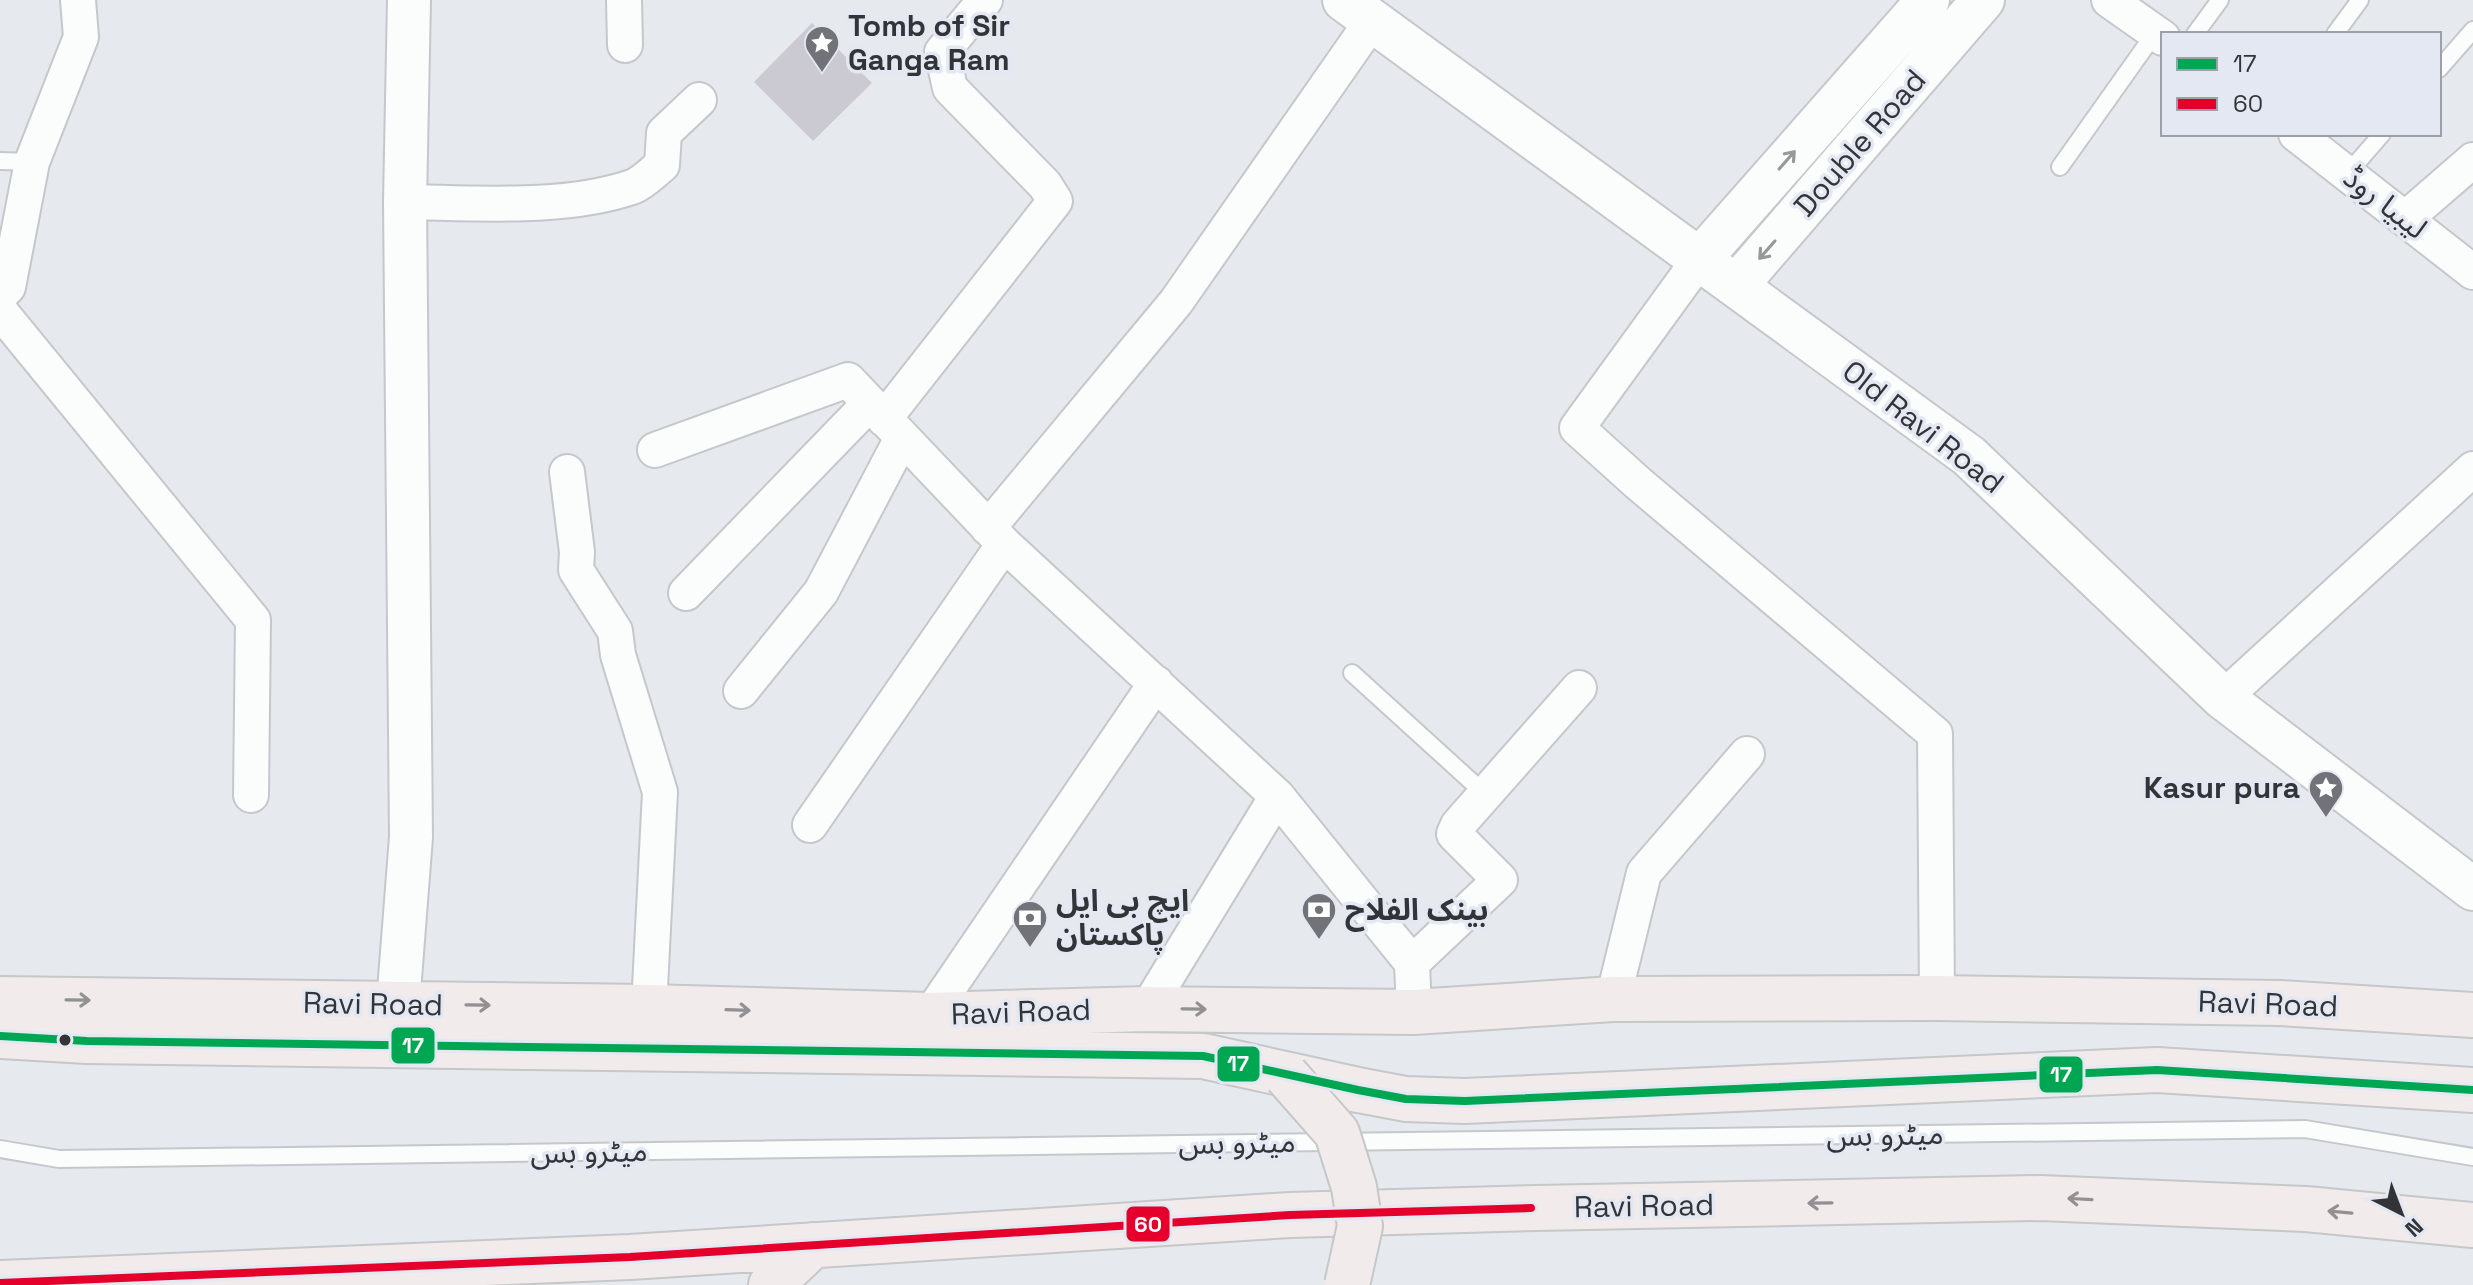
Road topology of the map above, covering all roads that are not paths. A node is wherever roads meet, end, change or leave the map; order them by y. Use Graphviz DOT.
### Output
graph roads {
  1 [pos="78,0"];
  2 [pos="409,0"];
  3 [pos="624,0"];
  4 [pos="985,0"];
  5 [pos="1928,0"];
  6 [pos="1983,0"];
  7 [pos="2109,0"];
  8 [pos="2220,0"];
  9 [pos="2360,0"];
  10 [pos="1358,10"];
  11 [pos="2473,30"];
  12 [pos="2196,32"];
  13 [pos="2336,32"];
  14 [pos="2159,36"];
  15 [pos="625,45"];
  16 [pos="2441,67"];
  17 [pos="699,100"];
  18 [pos="2299,136"];
  19 [pos="2380,136"];
  20 [pos="2473,160"];
  21 [pos="16,162"];
  22 [pos="2060,167"];
  23 [pos="2348,173"];
  24 [pos="405,202"];
  25 [pos="2405,219"];
  26 [pos="1699,260"];
  27 [pos="2473,272"];
  28 [pos="1736,286"];
  29 [pos="0,295"];
  30 [pos="0,311"];
  31 [pos="885,420"];
  32 [pos="655,450"];
  33 [pos="2473,469"];
  34 [pos="567,472"];
  35 [pos="996,536"];
  36 [pos="686,593"];
  37 [pos="1352,673"];
  38 [pos="1156,683"];
  39 [pos="1579,688"];
  40 [pos="741,691"];
  41 [pos="2223,698"];
  42 [pos="1747,754"];
  43 [pos="1484,793"];
  44 [pos="251,795"];
  45 [pos="1277,796"];
  46 [pos="810,825"];
  47 [pos="2473,889"];
  48 [pos="1412,963"];
  49 [pos="1937,998"];
  50 [pos="1613,999"];
  51 [pos="398,1004"];
  52 [pos="649,1007"];
  53 [pos="1147,1009"];
  54 [pos="1414,1012"];
  55 [pos="930,1015"];
  56 [pos="2473,1015"];
  57 [pos="4,1026"];
  58 [pos="1286,1075"];
  59 [pos="2473,1090"];
  60 [pos="0,1149"];
  61 [pos="2473,1157"];
  62 [pos="2473,1225"];
  63 [pos="813,1245"];
  64 [pos="0,1283"];
  65 [pos="771,1285"];
  66 [pos="1347,1285"];
  1 -- 21 [label="street"];
  2 -- 24 [label="street"];
  3 -- 15 [label="street"];
  4 -- 31 [label="street"];
  26 -- 5 [label="street, Double Road, one-way"];
  6 -- 28 [label="street, Double Road, one-way"];
  7 -- 14 [label="street"];
  8 -- 12 [label="lane"];
  9 -- 13 [label="lane"];
  10 -- 26 [label="street, Old Ravi Road"];
  10 -- 35 [label="street"];
  11 -- 16 [label="lane"];
  14 -- 22 [label="lane"];
  17 -- 24 [label="street"];
  18 -- 23 [label="street, لیبیا روڈ"];
  19 -- 23 [label="lane"];
  20 -- 25 [label="street"];
  21 -- 29 [label="street"];
  23 -- 25 [label="street, لیبیا روڈ"];
  24 -- 51 [label="street"];
  25 -- 27 [label="street, لیبیا روڈ"];
  26 -- 28 [label="street, Old Ravi Road"];
  26 -- 49 [label="street"];
  28 -- 41 [label="street, Old Ravi Road"];
  30 -- 44 [label="street"];
  31 -- 32 [label="street"];
  31 -- 35 [label="street"];
  31 -- 36 [label="street"];
  31 -- 40 [label="street"];
  33 -- 41 [label="street"];
  34 -- 52 [label="street"];
  35 -- 38 [label="street"];
  35 -- 46 [label="street"];
  37 -- 43 [label="lane"];
  38 -- 45 [label="street"];
  38 -- 55 [label="street"];
  39 -- 43 [label="street"];
  41 -- 47 [label="street, Old Ravi Road"];
  42 -- 50 [label="street"];
  43 -- 48 [label="street"];
  45 -- 48 [label="street"];
  45 -- 53 [label="street"];
  48 -- 54 [label="street"];
  49 -- 50 [label="main road, Ravi Road"];
  49 -- 56 [label="main road, Ravi Road"];
  50 -- 54 [label="main road, Ravi Road"];
  51 -- 52 [label="main road, Ravi Road, one-way"];
  57 -- 51 [label="main road, Ravi Road, one-way"];
  52 -- 55 [label="main road, Ravi Road, one-way"];
  53 -- 54 [label="main road, Ravi Road, one-way"];
  53 -- 55 [label="main road, Ravi Road"];
  57 -- 58 [label="main road"];
  58 -- 59 [label="main road"];
  58 -- 66 [label="main road, bridge"];
  60 -- 61 [label="lane, میٹرو بس"];
  62 -- 63 [label="main road, Ravi Road, one-way"];
  63 -- 64 [label="main road, Ravi Road"];
  63 -- 65 [label="main road"];
}
